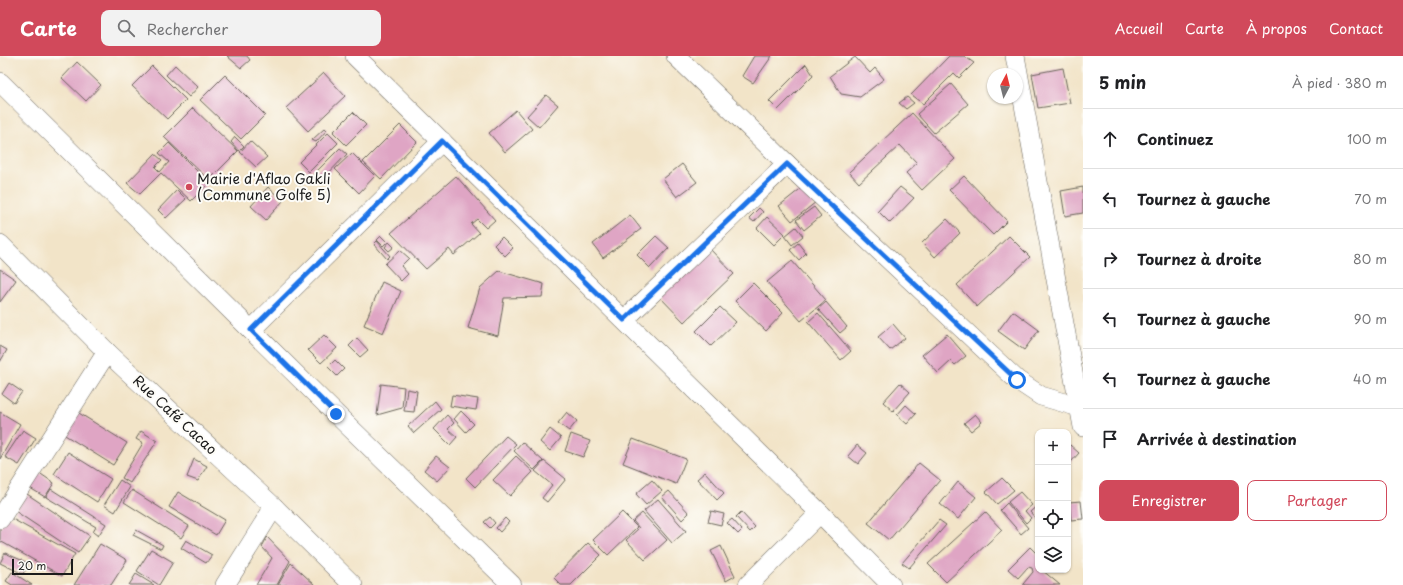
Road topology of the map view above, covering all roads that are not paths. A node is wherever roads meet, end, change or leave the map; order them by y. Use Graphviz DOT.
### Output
graph roads {
  1 [pos="355,56"];
  2 [pos="676,56"];
  3 [pos="1015,56"];
  4 [pos="0,82"];
  5 [pos="442,141"];
  6 [pos="787,164"];
  7 [pos="0,244"];
  8 [pos="624,320"];
  9 [pos="251,330"];
  10 [pos="107,352"];
  11 [pos="1081,406"];
  12 [pos="1083,426"];
  13 [pos="274,507"];
  14 [pos="820,513"];
  15 [pos="0,519"];
  16 [pos="225,585"];
  17 [pos="353,585"];
  18 [pos="512,585"];
  19 [pos="748,585"];
  20 [pos="891,585"];
  1 -- 5 [label="street"];
  2 -- 6 [label="street"];
  3 -- 11 [label="street"];
  4 -- 9 [label="street"];
  5 -- 8 [label="street"];
  5 -- 9 [label="street"];
  6 -- 8 [label="street"];
  6 -- 11 [label="street"];
  7 -- 10 [label="street, Rue Café Cacao"];
  8 -- 14 [label="street"];
  9 -- 18 [label="street"];
  10 -- 13 [label="street, Rue Café Cacao"];
  10 -- 15 [label="street"];
  11 -- 12 [label="street"];
  13 -- 16 [label="street"];
  13 -- 17 [label="street, Rue Café Cacao"];
  14 -- 19 [label="street"];
  14 -- 20 [label="street"];
}
